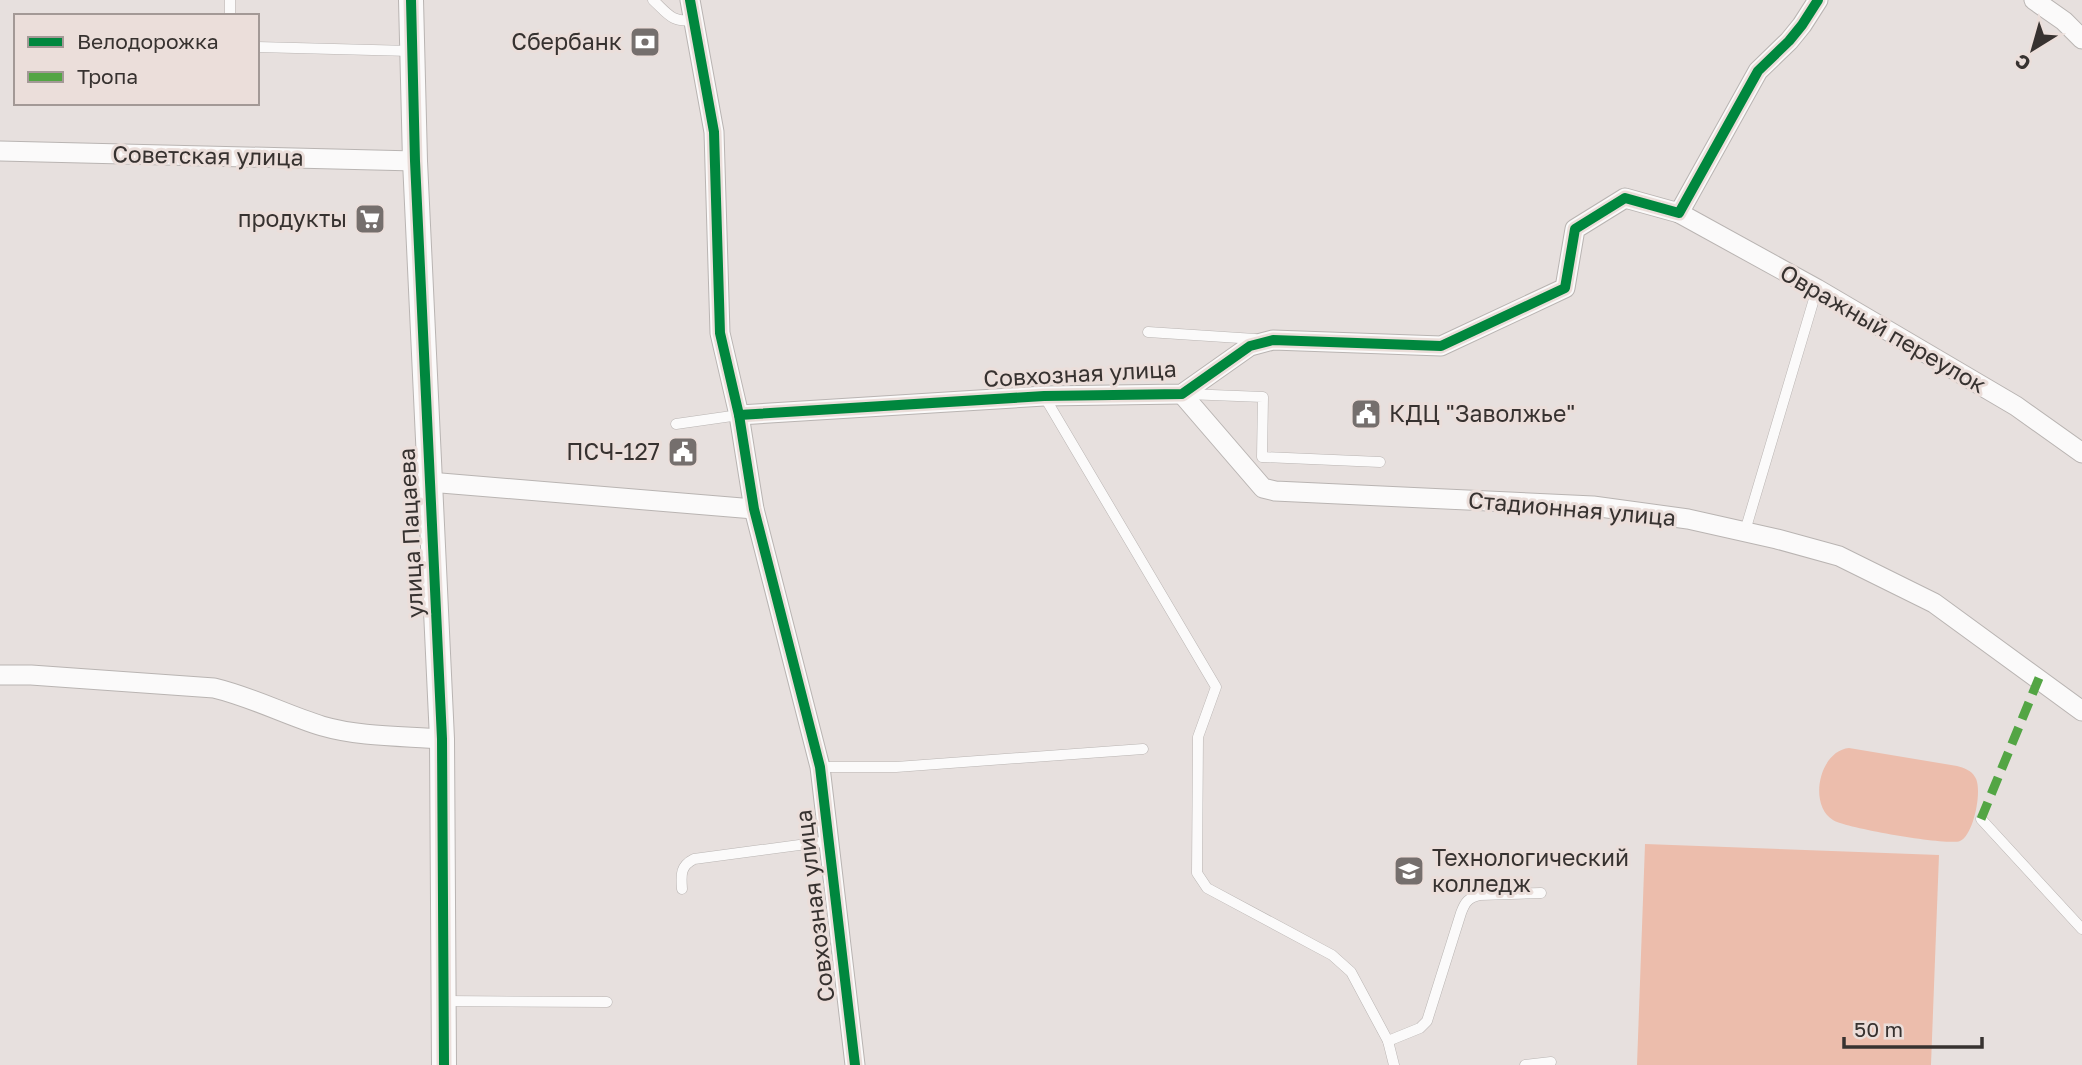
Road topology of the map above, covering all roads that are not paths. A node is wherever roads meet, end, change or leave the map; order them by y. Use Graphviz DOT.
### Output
graph roads {
  1 [pos="411,0"];
  2 [pos="653,0"];
  3 [pos="690,0"];
  4 [pos="1818,0"];
  5 [pos="2034,0"];
  6 [pos="694,20"];
  7 [pos="2082,39"];
  8 [pos="259,47"];
  9 [pos="413,51"];
  10 [pos="0,151"];
  11 [pos="415,161"];
  12 [pos="1679,213"];
  13 [pos="1564,288"];
  14 [pos="1817,289"];
  15 [pos="1148,332"];
  16 [pos="1273,341"];
  17 [pos="1182,394"];
  18 [pos="1044,396"];
  19 [pos="739,415"];
  20 [pos="676,424"];
  21 [pos="2082,453"];
  22 [pos="1380,462"];
  23 [pos="429,482"];
  24 [pos="754,509"];
  25 [pos="1745,531"];
  26 [pos="0,675"];
  27 [pos="2082,711"];
  28 [pos="442,739"];
  29 [pos="1143,749"];
  30 [pos="820,767"];
  31 [pos="1981,818"];
  32 [pos="829,841"];
  33 [pos="682,889"];
  34 [pos="1541,893"];
  35 [pos="2082,929"];
  36 [pos="443,1001"];
  37 [pos="607,1002"];
  38 [pos="1388,1041"];
  39 [pos="1551,1062"];
  40 [pos="443,1065"];
  41 [pos="855,1065"];
  42 [pos="1394,1065"];
  43 [pos="1525,1065"];
  1 -- 9 [label="street, улица Пацаева"];
  2 -- 6 [label="lane"];
  3 -- 6 [label="street, Совхозная улица"];
  4 -- 12 [label="street"];
  5 -- 7 [label="street"];
  6 -- 19 [label="street, Совхозная улица"];
  8 -- 9 [label="lane"];
  9 -- 11 [label="street, улица Пацаева"];
  10 -- 11 [label="street, Советская улица"];
  11 -- 23 [label="street, улица Пацаева"];
  12 -- 13 [label="street, Овражный переулок"];
  12 -- 14 [label="street, Овражный переулок"];
  13 -- 16 [label="street, Совхозная улица"];
  14 -- 21 [label="street, Овражный переулок"];
  14 -- 25 [label="lane"];
  15 -- 16 [label="lane"];
  16 -- 17 [label="street, Совхозная улица"];
  17 -- 18 [label="street, Совхозная улица"];
  17 -- 22 [label="lane"];
  17 -- 25 [label="street, Стадионная улица"];
  18 -- 19 [label="street, Совхозная улица"];
  18 -- 38 [label="lane"];
  19 -- 20 [label="lane"];
  19 -- 24 [label="street, Совхозная улица"];
  23 -- 24 [label="street"];
  23 -- 28 [label="street, улица Пацаева"];
  24 -- 30 [label="street, Совхозная улица"];
  25 -- 27 [label="street, Стадионная улица"];
  26 -- 28 [label="street"];
  28 -- 36 [label="street, улица Пацаева"];
  29 -- 30 [label="lane"];
  30 -- 32 [label="street, Совхозная улица"];
  31 -- 35 [label="lane"];
  32 -- 33 [label="lane"];
  32 -- 41 [label="street, Совхозная улица"];
  34 -- 38 [label="lane"];
  36 -- 37 [label="lane"];
  36 -- 40 [label="street, улица Пацаева"];
  38 -- 42 [label="lane"];
  39 -- 43 [label="lane"];
}
